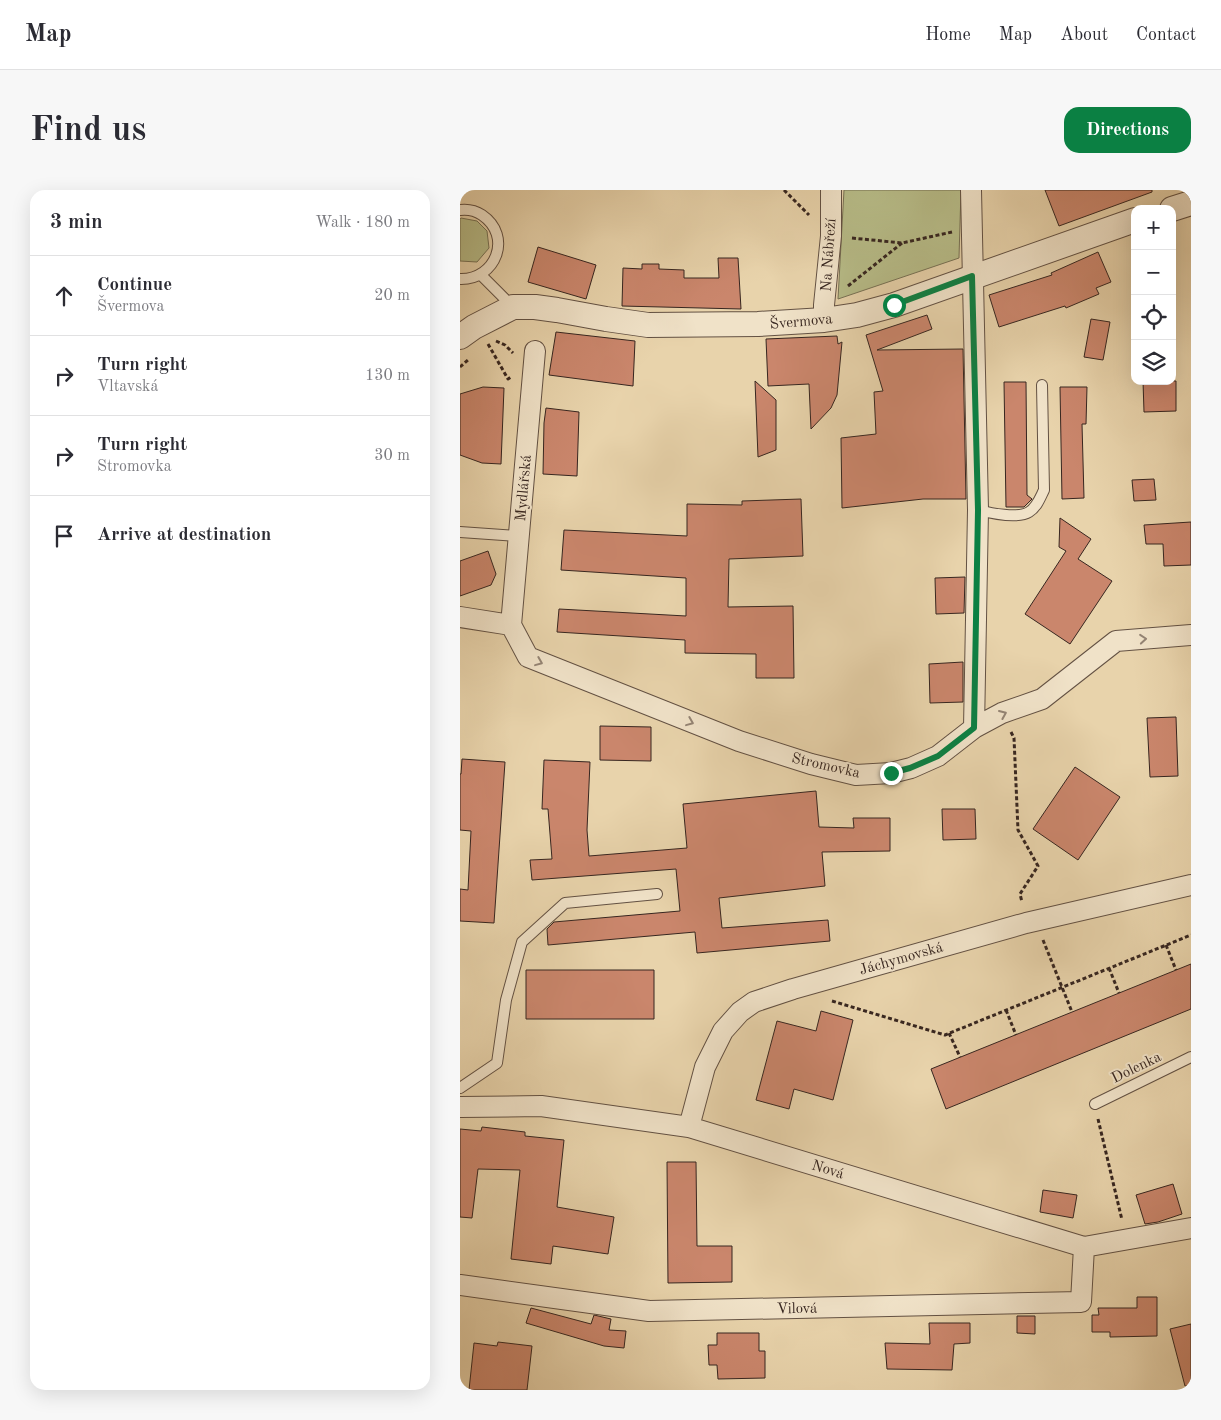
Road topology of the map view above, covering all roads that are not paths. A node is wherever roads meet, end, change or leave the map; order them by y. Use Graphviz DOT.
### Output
graph roads {
  1 [pos="831,190"];
  2 [pos="971,190"];
  3 [pos="1191,203"];
  4 [pos="1176,208"];
  5 [pos="460,210"];
  6 [pos="1131,221"];
  7 [pos="481,275"];
  8 [pos="972,276"];
  9 [pos="460,279"];
  10 [pos="513,307"];
  11 [pos="824,312"];
  12 [pos="460,337"];
  13 [pos="536,351"];
  14 [pos="1042,385"];
  15 [pos="978,510"];
  16 [pos="460,532"];
  17 [pos="519,536"];
  18 [pos="460,617"];
  19 [pos="511,625"];
  20 [pos="1191,635"];
  21 [pos="974,728"];
  22 [pos="1191,885"];
  23 [pos="657,894"];
  24 [pos="1191,1057"];
  25 [pos="460,1088"];
  26 [pos="1095,1104"];
  27 [pos="460,1107"];
  28 [pos="689,1127"];
  29 [pos="1191,1228"];
  30 [pos="1084,1246"];
  31 [pos="460,1285"];
  1 -- 11 [label="street, Na Nábřeží"];
  2 -- 8 [label="street"];
  3 -- 4 [label="street"];
  5 -- 7 [label="lane"];
  6 -- 8 [label="street, Švermova"];
  7 -- 9 [label="lane"];
  7 -- 10 [label="lane"];
  8 -- 11 [label="street, Švermova"];
  8 -- 15 [label="street"];
  10 -- 11 [label="street, Švermova"];
  10 -- 12 [label="street, Švermova"];
  13 -- 17 [label="street, Mydlářská"];
  14 -- 15 [label="lane"];
  15 -- 21 [label="street"];
  16 -- 17 [label="lane"];
  17 -- 19 [label="street, Mydlářská"];
  18 -- 19 [label="street"];
  19 -- 21 [label="street, Stromovka, one-way"];
  21 -- 20 [label="street, Stromovka, one-way"];
  22 -- 28 [label="street, Jáchymovská"];
  23 -- 25 [label="lane"];
  24 -- 26 [label="lane, Dolenka"];
  27 -- 28 [label="street, Nová"];
  28 -- 30 [label="street, Nová"];
  29 -- 30 [label="street, Nová"];
  30 -- 31 [label="street, Vilová"];
}
